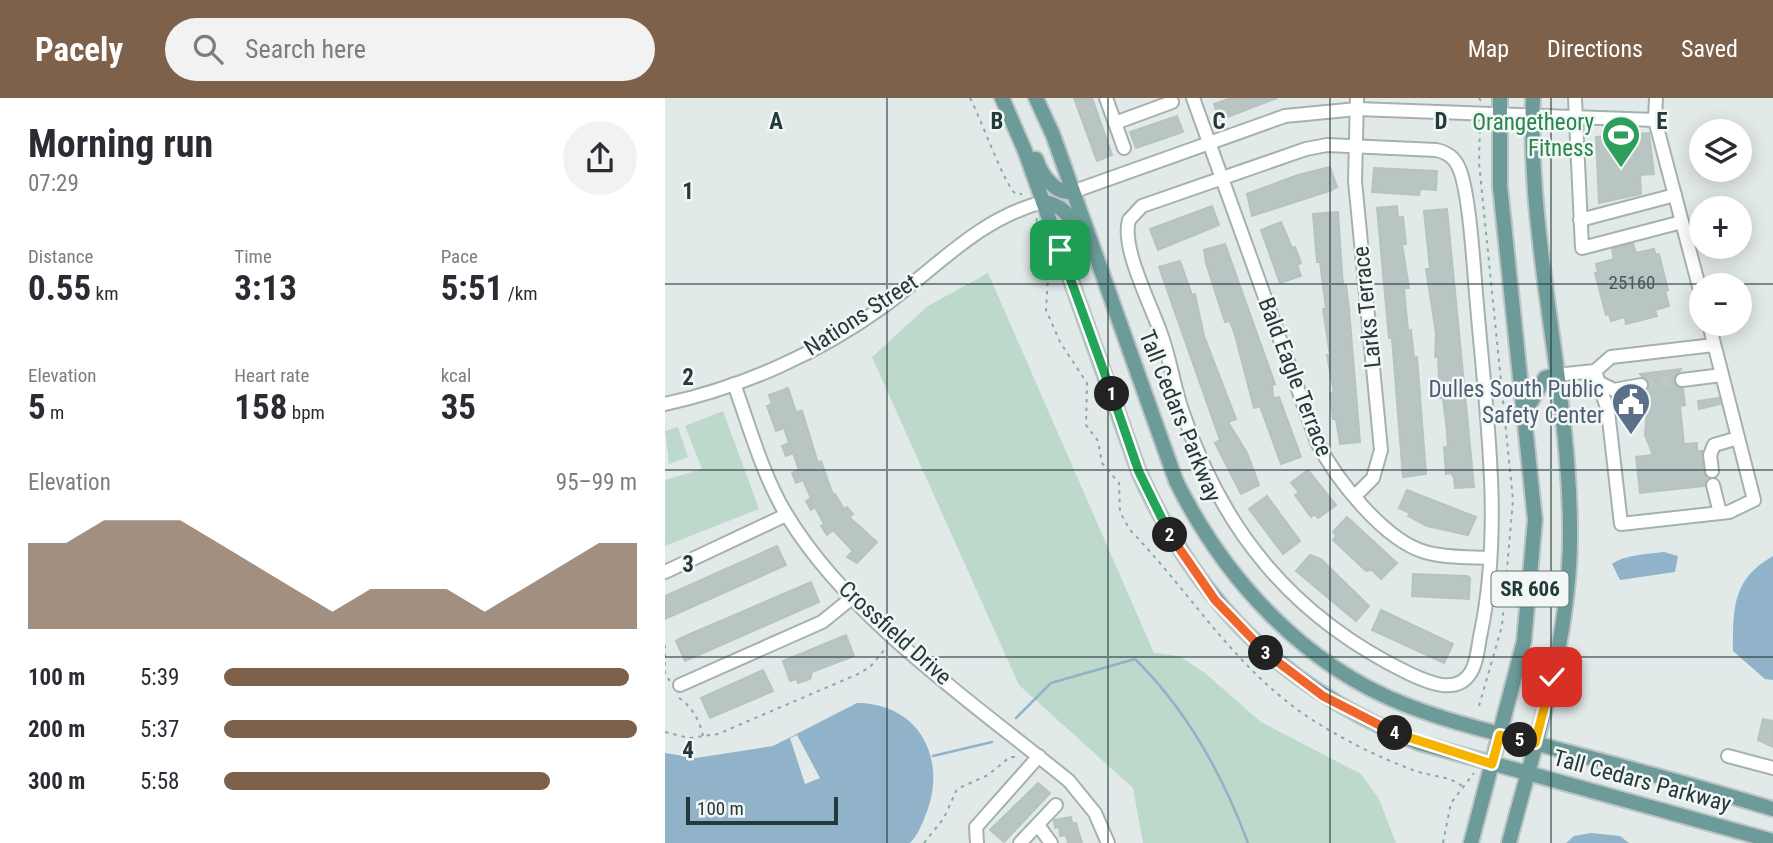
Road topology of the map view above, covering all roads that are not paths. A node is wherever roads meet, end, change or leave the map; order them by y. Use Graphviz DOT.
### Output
graph roads {
  1 [pos="1002,98"];
  2 [pos="1037,98"];
  3 [pos="1106,98"];
  4 [pos="1142,98"];
  5 [pos="1193,98"];
  6 [pos="1500,98"];
  7 [pos="1533,98"];
  8 [pos="1575,98"];
  9 [pos="1656,98"];
  10 [pos="1172,103"];
  11 [pos="1357,103"];
  12 [pos="1147,111"];
  13 [pos="1499,115"];
  14 [pos="1532,117"];
  15 [pos="1576,118"];
  16 [pos="1013,120"];
  17 [pos="1655,120"];
  18 [pos="1115,123"];
  19 [pos="1209,144"];
  20 [pos="1356,145"];
  21 [pos="1123,148"];
  22 [pos="1222,179"];
  23 [pos="1072,192"];
  24 [pos="1675,195"];
  25 [pos="1043,202"];
  26 [pos="1580,220"];
  27 [pos="1682,222"];
  28 [pos="1098,267"];
  29 [pos="1695,273"];
  30 [pos="1712,336"];
  31 [pos="1714,345"];
  32 [pos="1556,374"];
  33 [pos="1722,375"];
  34 [pos="1596,376"];
  35 [pos="1682,380"];
  36 [pos="734,384"];
  37 [pos="1641,385"];
  38 [pos="665,404"];
  39 [pos="1525,411"];
  40 [pos="1738,438"];
  41 [pos="1712,471"];
  42 [pos="1713,485"];
  43 [pos="1355,496"];
  44 [pos="1720,513"];
  45 [pos="786,515"];
  46 [pos="1490,558"];
  47 [pos="665,572"];
  48 [pos="853,597"];
  49 [pos="680,685"];
  50 [pos="1500,735"];
  51 [pos="1535,743"];
  52 [pos="1039,756"];
  53 [pos="1728,756"];
  54 [pos="1492,764"];
  55 [pos="1773,768"];
  56 [pos="1527,773"];
  57 [pos="1056,805"];
  58 [pos="1773,808"];
  59 [pos="1038,825"];
  60 [pos="1773,841"];
  61 [pos="977,843"];
  62 [pos="1020,843"];
  63 [pos="1051,843"];
  64 [pos="1108,843"];
  65 [pos="1471,843"];
  66 [pos="1509,843"];
  1 -- 16 [label="main road, Tall Cedars Parkway"];
  2 -- 23 [label="main road, Tall Cedars Parkway"];
  3 -- 18 [label="street"];
  4 -- 12 [label="street"];
  5 -- 19 [label="street, Bald Eagle Terrace"];
  6 -- 13 [label="main road, SR 606"];
  7 -- 14 [label="main road, SR 606"];
  8 -- 15 [label="street"];
  9 -- 17 [label="street"];
  10 -- 12 [label="street"];
  11 -- 13 [label="street"];
  11 -- 19 [label="street"];
  11 -- 20 [label="street, Larks Terrace"];
  12 -- 18 [label="street"];
  13 -- 14 [label="street"];
  13 -- 39 [label="main road, SR 606"];
  14 -- 15 [label="street"];
  14 -- 32 [label="main road, SR 606"];
  15 -- 17 [label="street"];
  15 -- 26 [label="street"];
  16 -- 23 [label="main road"];
  16 -- 25 [label="main road, Tall Cedars Parkway"];
  17 -- 24 [label="street"];
  18 -- 21 [label="street"];
  19 -- 22 [label="street, Bald Eagle Terrace"];
  19 -- 23 [label="street"];
  20 -- 22 [label="street"];
  20 -- 43 [label="street, Larks Terrace"];
  20 -- 46 [label="street"];
  22 -- 43 [label="street, Bald Eagle Terrace"];
  22 -- 46 [label="street"];
  23 -- 28 [label="main road, Tall Cedars Parkway"];
  24 -- 26 [label="street"];
  24 -- 27 [label="street"];
  25 -- 28 [label="main road"];
  25 -- 36 [label="street, Nations Street"];
  25 -- 54 [label="main road, Tall Cedars Parkway"];
  26 -- 27 [label="street"];
  27 -- 29 [label="street"];
  28 -- 50 [label="main road, Tall Cedars Parkway"];
  30 -- 31 [label="street"];
  31 -- 33 [label="street"];
  31 -- 34 [label="street"];
  32 -- 34 [label="street"];
  32 -- 39 [label="main road"];
  32 -- 51 [label="main road, SR 606"];
  33 -- 35 [label="street"];
  33 -- 40 [label="street"];
  34 -- 37 [label="street"];
  34 -- 44 [label="street"];
  36 -- 38 [label="street, Nations Street"];
  36 -- 45 [label="street, Crossfield Drive"];
  39 -- 50 [label="main road, SR 606"];
  40 -- 41 [label="street"];
  40 -- 44 [label="street"];
  42 -- 44 [label="street"];
  43 -- 46 [label="street, Bald Eagle Terrace"];
  45 -- 47 [label="street"];
  45 -- 48 [label="street, Crossfield Drive"];
  48 -- 49 [label="street"];
  48 -- 52 [label="street, Crossfield Drive"];
  50 -- 51 [label="main road, Tall Cedars Parkway"];
  50 -- 54 [label="main road, SR 606"];
  51 -- 56 [label="main road, SR 606"];
  51 -- 58 [label="main road, Tall Cedars Parkway"];
  52 -- 61 [label="street"];
  52 -- 64 [label="street, Crossfield Drive"];
  53 -- 55 [label="street"];
  54 -- 56 [label="main road, Tall Cedars Parkway"];
  54 -- 65 [label="main road, SR 606"];
  56 -- 60 [label="main road, Tall Cedars Parkway"];
  56 -- 66 [label="main road, SR 606"];
  57 -- 59 [label="street"];
  59 -- 62 [label="street"];
  59 -- 63 [label="street"];
}
